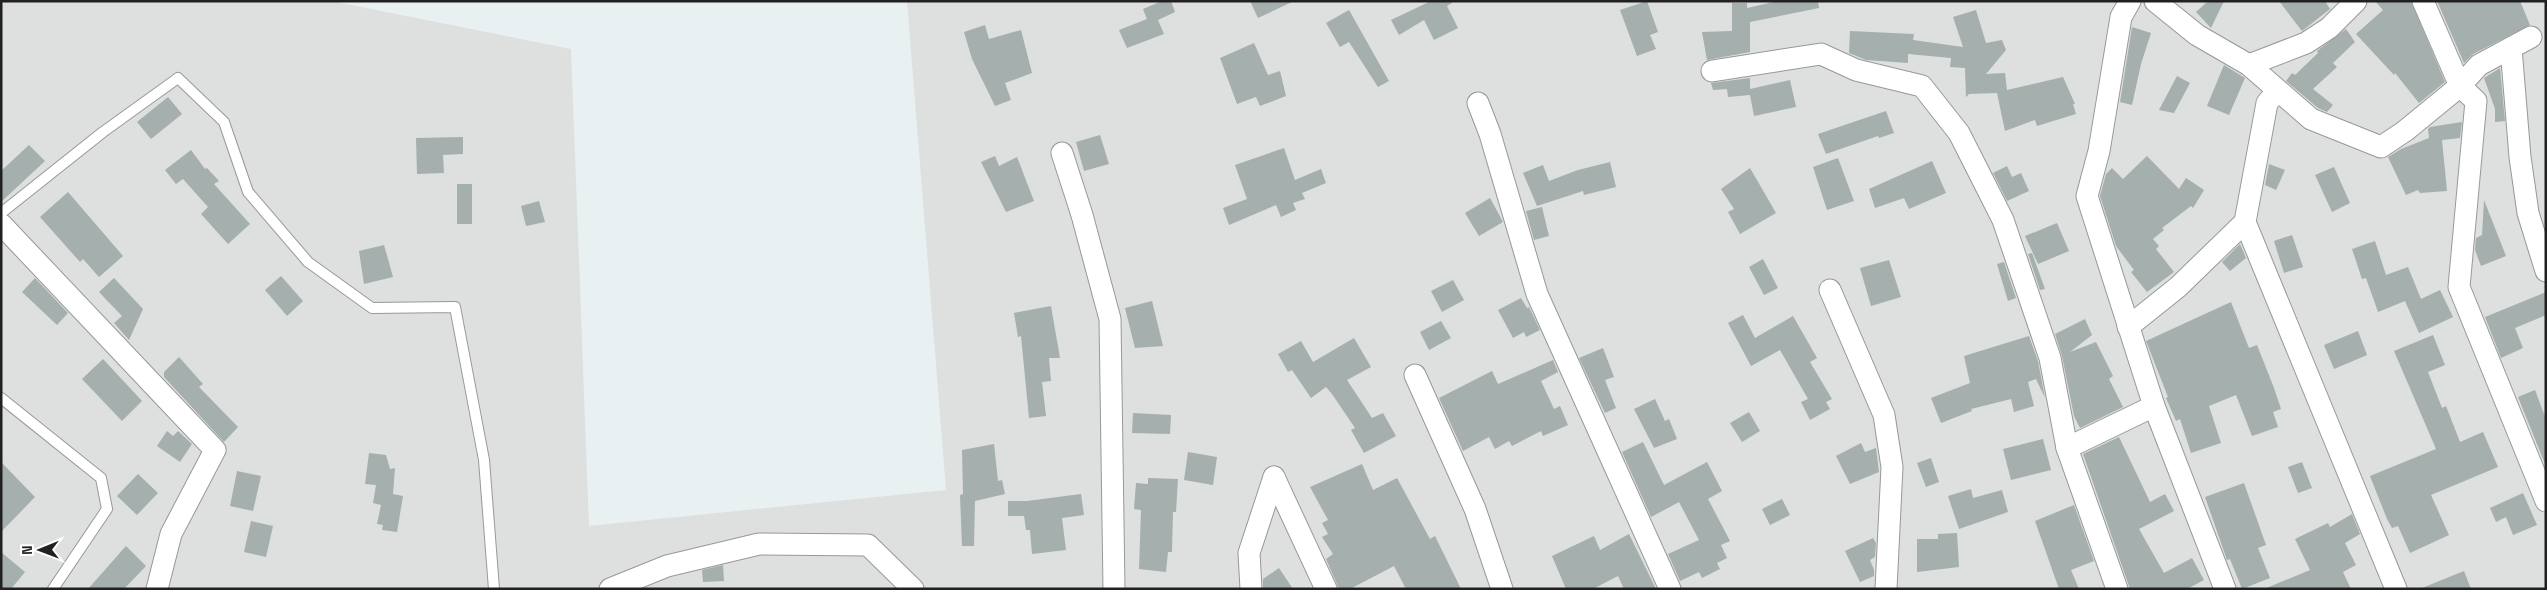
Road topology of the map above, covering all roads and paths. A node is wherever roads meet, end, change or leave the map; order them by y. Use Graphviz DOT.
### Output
graph roads {
  1 [pos="2130,1"];
  2 [pos="2155,1"];
  3 [pos="2356,1"];
  4 [pos="2423,1"];
  5 [pos="2531,37"];
  6 [pos="2511,48"];
  7 [pos="2249,65"];
  8 [pos="1712,71"];
  9 [pos="2460,86"];
  10 [pos="2277,90"];
  11 [pos="1478,103"];
  12 [pos="1062,153"];
  13 [pos="1,213"];
  14 [pos="2245,222"];
  15 [pos="1,224"];
  16 [pos="2546,271"];
  17 [pos="1830,290"];
  18 [pos="2128,327"];
  19 [pos="1415,375"];
  20 [pos="1,398"];
  21 [pos="2154,406"];
  22 [pos="2067,448"];
  23 [pos="2546,501"];
  24 [pos="638,583"];
  25 [pos="2394,588"];
  26 [pos="53,589"];
  27 [pos="157,589"];
  28 [pos="494,589"];
  29 [pos="610,589"];
  30 [pos="913,589"];
  31 [pos="1114,589"];
  32 [pos="1251,589"];
  33 [pos="1326,589"];
  34 [pos="1502,589"];
  35 [pos="1670,589"];
  36 [pos="1886,589"];
  37 [pos="2116,589"];
  38 [pos="2225,589"];
  1 -- 18 [label="street"];
  2 -- 7 [label="street"];
  3 -- 7 [label="street"];
  4 -- 9 [label="street"];
  5 -- 6 [label="street"];
  6 -- 9 [label="street"];
  6 -- 16 [label="street"];
  7 -- 10 [label="street"];
  8 -- 22 [label="street"];
  9 -- 10 [label="street"];
  9 -- 23 [label="street"];
  10 -- 14 [label="street"];
  11 -- 35 [label="street"];
  12 -- 31 [label="street"];
  13 -- 28 [label="lane"];
  14 -- 18 [label="street"];
  14 -- 25 [label="street"];
  15 -- 27 [label="street"];
  17 -- 36 [label="street"];
  18 -- 21 [label="street"];
  19 -- 34 [label="street"];
  20 -- 26 [label="lane"];
  21 -- 22 [label="street"];
  21 -- 38 [label="street"];
  22 -- 37 [label="street"];
  24 -- 29 [label="street"];
  24 -- 30 [label="street"];
  32 -- 33 [label="street"];
}
